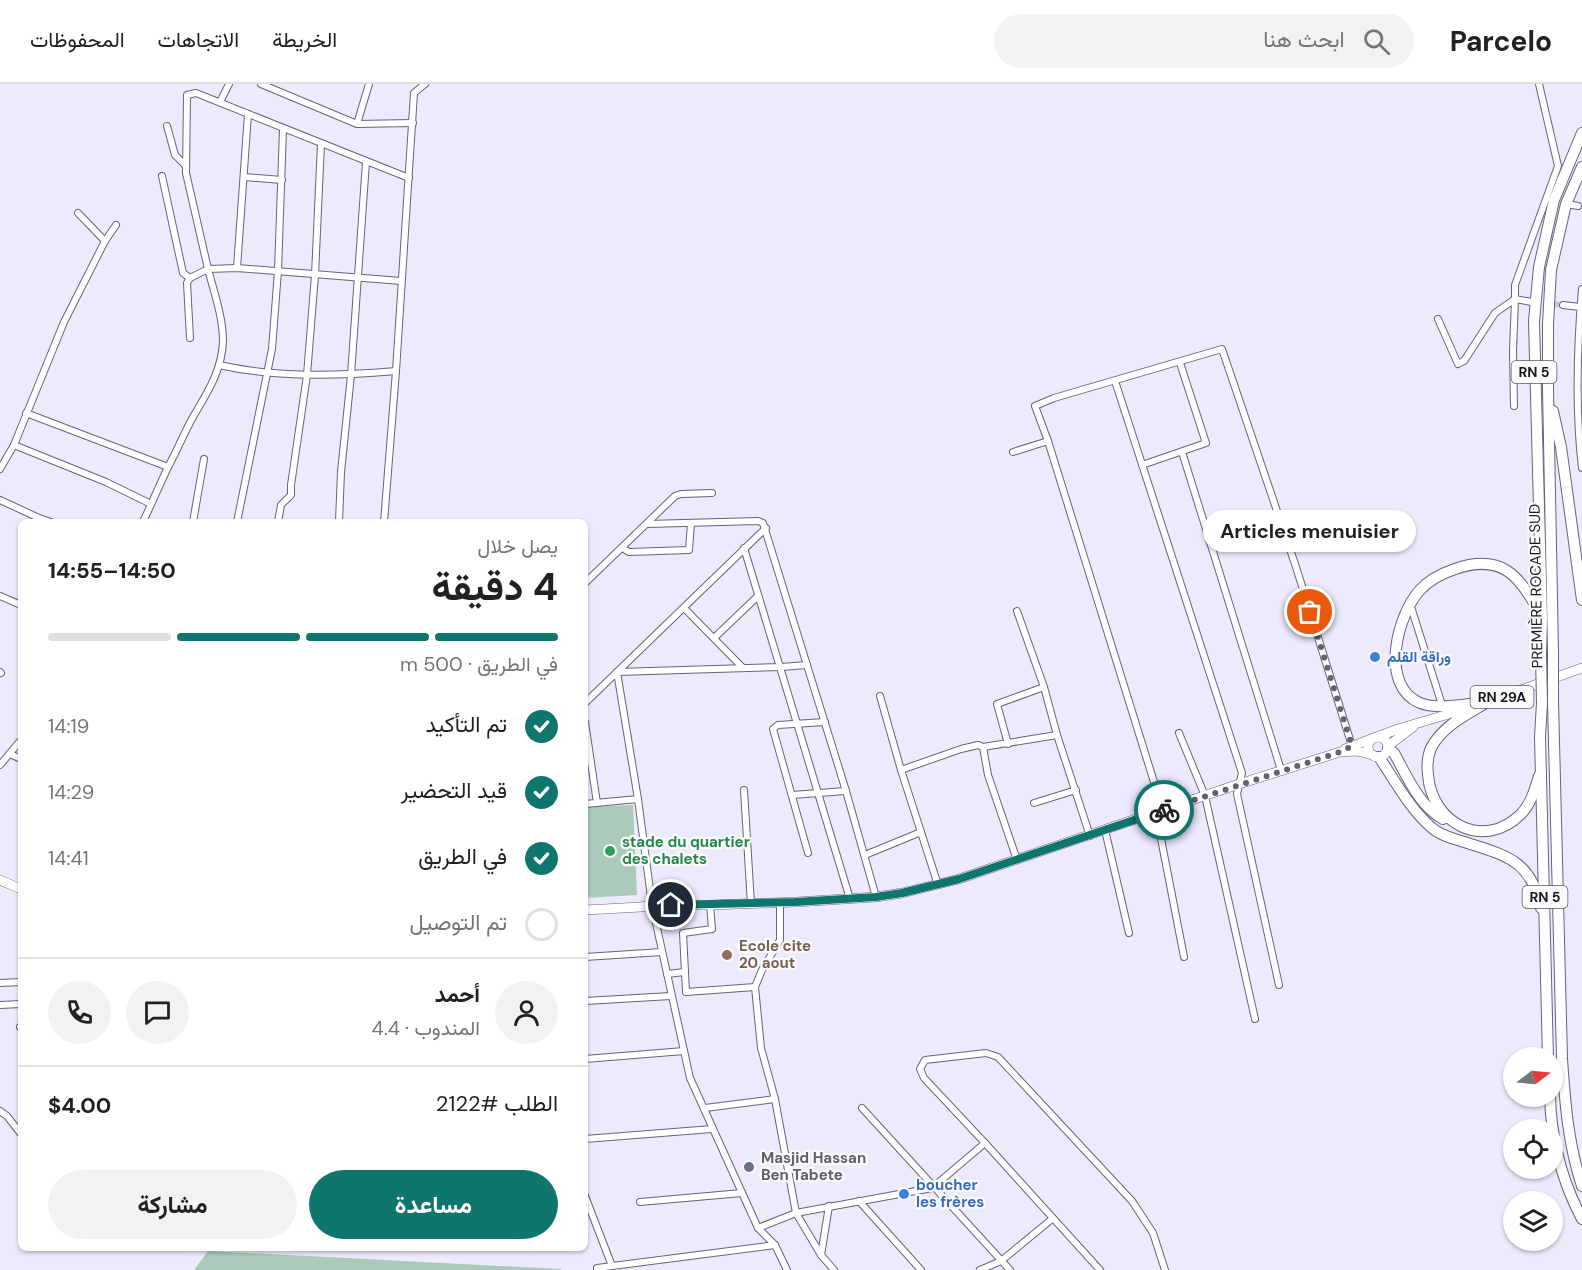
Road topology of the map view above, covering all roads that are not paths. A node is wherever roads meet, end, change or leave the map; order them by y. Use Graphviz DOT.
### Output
graph roads {
  1 [pos="229,84"];
  2 [pos="261,84"];
  3 [pos="369,84"];
  4 [pos="410,84"];
  5 [pos="425,84"];
  6 [pos="1539,84"];
  7 [pos="414,93"];
  8 [pos="220,102"];
  9 [pos="248,114"];
  10 [pos="413,123"];
  11 [pos="357,124"];
  12 [pos="167,126"];
  13 [pos="283,129"];
  14 [pos="1582,133"];
  15 [pos="321,144"];
  16 [pos="366,162"];
  17 [pos="186,166"];
  18 [pos="1582,167"];
  19 [pos="162,176"];
  20 [pos="244,177"];
  21 [pos="409,178"];
  22 [pos="282,180"];
  23 [pos="1566,204"];
  24 [pos="1578,206"];
  25 [pos="78,213"];
  26 [pos="116,225"];
  27 [pos="105,241"];
  28 [pos="208,268"];
  29 [pos="237,268"];
  30 [pos="278,271"];
  31 [pos="315,275"];
  32 [pos="190,278"];
  33 [pos="357,278"];
  34 [pos="401,281"];
  35 [pos="1582,289"];
  36 [pos="1515,299"];
  37 [pos="1532,302"];
  38 [pos="1563,306"];
  39 [pos="1580,307"];
  40 [pos="1438,319"];
  41 [pos="190,338"];
  42 [pos="1180,363"];
  43 [pos="219,365"];
  44 [pos="396,371"];
  45 [pos="268,372"];
  46 [pos="307,375"];
  47 [pos="351,375"];
  48 [pos="1115,381"];
  49 [pos="1548,388"];
  50 [pos="1514,406"];
  51 [pos="26,413"];
  52 [pos="1048,441"];
  53 [pos="1580,441"];
  54 [pos="14,445"];
  55 [pos="1013,452"];
  56 [pos="1182,452"];
  57 [pos="204,459"];
  58 [pos="1142,465"];
  59 [pos="168,467"];
  60 [pos="1582,468"];
  61 [pos="0,469"];
  62 [pos="712,493"];
  63 [pos="0,500"];
  64 [pos="151,504"];
  65 [pos="44,519"];
  66 [pos="144,519"];
  67 [pos="194,519"];
  68 [pos="238,519"];
  69 [pos="279,519"];
  70 [pos="339,519"];
  71 [pos="384,519"];
  72 [pos="691,523"];
  73 [pos="646,524"];
  74 [pos="766,528"];
  75 [pos="622,548"];
  76 [pos="744,548"];
  77 [pos="588,580"];
  78 [pos="0,596"];
  79 [pos="758,596"];
  80 [pos="1582,600"];
  81 [pos="18,604"];
  82 [pos="684,608"];
  83 [pos="1017,610"];
  84 [pos="1412,610"];
  85 [pos="1542,618"];
  86 [pos="714,638"];
  87 [pos="807,665"];
  88 [pos="781,667"];
  89 [pos="743,668"];
  90 [pos="1582,668"];
  91 [pos="617,672"];
  92 [pos="1044,687"];
  93 [pos="880,696"];
  94 [pos="588,700"];
  95 [pos="1488,702"];
  96 [pos="1547,703"];
  97 [pos="1442,705"];
  98 [pos="825,722"];
  99 [pos="1420,722"];
  100 [pos="797,725"];
  101 [pos="1179,733"];
  102 [pos="1057,735"];
  103 [pos="1540,737"];
  104 [pos="1376,738"];
  105 [pos="588,742"];
  106 [pos="18,744"];
  107 [pos="1008,744"];
  108 [pos="1352,746"];
  109 [pos="982,747"];
  110 [pos="1388,747"];
  111 [pos="1340,752"];
  112 [pos="10,754"];
  113 [pos="1376,756"];
  114 [pos="18,758"];
  115 [pos="0,765"];
  116 [pos="901,770"];
  117 [pos="1281,770"];
  118 [pos="1239,784"];
  119 [pos="744,790"];
  120 [pos="1076,790"];
  121 [pos="846,791"];
  122 [pos="818,794"];
  123 [pos="792,795"];
  124 [pos="1205,796"];
  125 [pos="638,799"];
  126 [pos="597,803"];
  127 [pos="1034,803"];
  128 [pos="588,804"];
  129 [pos="1160,812"];
  130 [pos="1451,822"];
  131 [pos="1105,830"];
  132 [pos="921,832"];
  133 [pos="1090,836"];
  134 [pos="808,853"];
  135 [pos="865,855"];
  136 [pos="1017,860"];
  137 [pos="0,880"];
  138 [pos="938,885"];
  139 [pos="18,888"];
  140 [pos="876,897"];
  141 [pos="850,899"];
  142 [pos="780,903"];
  143 [pos="751,904"];
  144 [pos="652,905"];
  145 [pos="710,905"];
  146 [pos="588,910"];
  147 [pos="1129,933"];
  148 [pos="1546,935"];
  149 [pos="662,952"];
  150 [pos="588,957"];
  151 [pos="1184,957"];
  152 [pos="685,972"];
  153 [pos="667,974"];
  154 [pos="18,982"];
  155 [pos="0,983"];
  156 [pos="1279,985"];
  157 [pos="755,987"];
  158 [pos="671,996"];
  159 [pos="588,1001"];
  160 [pos="18,1004"];
  161 [pos="0,1005"];
  162 [pos="1255,1019"];
  163 [pos="1548,1047"];
  164 [pos="684,1051"];
  165 [pos="588,1059"];
  166 [pos="775,1099"];
  167 [pos="1551,1107"];
  168 [pos="705,1108"];
  169 [pos="862,1108"];
  170 [pos="0,1111"];
  171 [pos="712,1129"];
  172 [pos="18,1130"];
  173 [pos="588,1139"];
  174 [pos="986,1143"];
  175 [pos="1582,1186"];
  176 [pos="932,1188"];
  177 [pos="742,1193"];
  178 [pos="859,1201"];
  179 [pos="640,1202"];
  180 [pos="588,1204"];
  181 [pos="829,1206"];
  182 [pos="796,1213"];
  183 [pos="1052,1219"];
  184 [pos="1582,1219"];
  185 [pos="758,1228"];
  186 [pos="775,1245"];
  187 [pos="821,1255"];
  188 [pos="1001,1261"];
  189 [pos="612,1266"];
  190 [pos="597,1268"];
  191 [pos="787,1270"];
  192 [pos="834,1270"];
  193 [pos="921,1270"];
  194 [pos="980,1270"];
  195 [pos="1010,1270"];
  196 [pos="1100,1270"];
  197 [pos="1166,1270"];
  1 -- 8 [label="street"];
  2 -- 11 [label="street"];
  3 -- 11 [label="street"];
  4 -- 7 [label="street"];
  5 -- 7 [label="street"];
  6 -- 36 [label="street"];
  7 -- 10 [label="street"];
  8 -- 9 [label="street"];
  8 -- 17 [label="street"];
  9 -- 13 [label="street"];
  9 -- 20 [label="street"];
  10 -- 11 [label="street"];
  10 -- 21 [label="street"];
  12 -- 17 [label="street"];
  13 -- 15 [label="street"];
  13 -- 22 [label="street"];
  14 -- 85 [label="highway, PREMIÈRE ROCADE SUD / RN 5"];
  15 -- 16 [label="street"];
  15 -- 31 [label="street"];
  16 -- 21 [label="street"];
  16 -- 33 [label="street"];
  17 -- 28 [label="street"];
  18 -- 23 [label="highway, PREMIÈRE ROCADE SUD / RN 5"];
  19 -- 32 [label="street"];
  20 -- 22 [label="street"];
  20 -- 29 [label="street"];
  21 -- 34 [label="street"];
  22 -- 30 [label="street"];
  23 -- 24 [label="street"];
  23 -- 49 [label="highway, PREMIÈRE ROCADE SUD / RN 5"];
  25 -- 27 [label="street"];
  26 -- 27 [label="street"];
  27 -- 51 [label="street"];
  28 -- 29 [label="street"];
  28 -- 32 [label="street"];
  28 -- 43 [label="street"];
  29 -- 30 [label="street"];
  30 -- 31 [label="street"];
  30 -- 45 [label="street"];
  31 -- 33 [label="street"];
  31 -- 46 [label="street"];
  32 -- 41 [label="street"];
  33 -- 34 [label="street"];
  33 -- 47 [label="street"];
  34 -- 44 [label="street"];
  35 -- 39 [label="street"];
  36 -- 37 [label="street"];
  36 -- 40 [label="street"];
  36 -- 50 [label="street"];
  38 -- 39 [label="street"];
  39 -- 53 [label="street"];
  42 -- 48 [label="street"];
  42 -- 56 [label="street"];
  42 -- 108 [label="street"];
  43 -- 45 [label="street"];
  43 -- 59 [label="street"];
  44 -- 47 [label="street"];
  44 -- 71 [label="street"];
  45 -- 46 [label="street"];
  45 -- 68 [label="street"];
  46 -- 47 [label="street"];
  46 -- 69 [label="street"];
  47 -- 70 [label="street"];
  48 -- 52 [label="street"];
  48 -- 58 [label="street"];
  49 -- 80 [label="highway"];
  49 -- 96 [label="highway, PREMIÈRE ROCADE SUD / RN 5, bridge"];
  51 -- 54 [label="street"];
  51 -- 59 [label="street"];
  52 -- 55 [label="street"];
  52 -- 129 [label="street"];
  53 -- 60 [label="street"];
  54 -- 61 [label="street"];
  54 -- 64 [label="street"];
  56 -- 58 [label="street"];
  56 -- 117 [label="street"];
  57 -- 67 [label="street"];
  58 -- 118 [label="street"];
  59 -- 64 [label="street"];
  62 -- 73 [label="street"];
  63 -- 65 [label="street"];
  64 -- 66 [label="street"];
  72 -- 73 [label="street"];
  72 -- 74 [label="street"];
  72 -- 75 [label="street"];
  73 -- 75 [label="street"];
  74 -- 76 [label="street"];
  74 -- 87 [label="street"];
  75 -- 77 [label="street"];
  76 -- 79 [label="street"];
  76 -- 82 [label="street"];
  78 -- 81 [label="street"];
  79 -- 86 [label="street"];
  79 -- 88 [label="street"];
  82 -- 86 [label="street"];
  82 -- 91 [label="street"];
  83 -- 92 [label="street"];
  84 -- 97 [label="street"];
  85 -- 96 [label="highway, PREMIÈRE ROCADE SUD / RN 5, bridge"];
  85 -- 97 [label="highway"];
  86 -- 89 [label="street"];
  87 -- 88 [label="street"];
  87 -- 98 [label="street"];
  88 -- 89 [label="street"];
  88 -- 100 [label="street"];
  89 -- 91 [label="street"];
  90 -- 95 [label="main road, RN 29A"];
  91 -- 94 [label="street"];
  91 -- 125 [label="street"];
  92 -- 102 [label="street"];
  92 -- 107 [label="street"];
  93 -- 116 [label="street"];
  95 -- 97 [label="highway"];
  95 -- 99 [label="main road, RN 29A"];
  95 -- 130 [label="highway"];
  96 -- 103 [label="highway, PREMIÈRE ROCADE SUD / RN 5"];
  96 -- 175 [label="highway, PREMIÈRE ROCADE SUD / RN 5"];
  98 -- 100 [label="street"];
  98 -- 121 [label="street"];
  99 -- 104 [label="main road"];
  99 -- 110 [label="main road"];
  100 -- 122 [label="street"];
  100 -- 123 [label="street"];
  101 -- 124 [label="street"];
  102 -- 107 [label="street"];
  102 -- 120 [label="street"];
  103 -- 130 [label="highway"];
  103 -- 148 [label="highway, PREMIÈRE ROCADE SUD / RN 5"];
  104 -- 108 [label="main road"];
  104 -- 110 [label="main road"];
  104 -- 113 [label="main road"];
  105 -- 126 [label="street"];
  106 -- 112 [label="street"];
  107 -- 109 [label="street"];
  108 -- 111 [label="main road"];
  109 -- 116 [label="street"];
  109 -- 136 [label="street"];
  110 -- 113 [label="main road"];
  110 -- 130 [label="highway"];
  111 -- 113 [label="main road"];
  111 -- 117 [label="main road"];
  112 -- 114 [label="street"];
  112 -- 115 [label="street"];
  113 -- 148 [label="highway"];
  116 -- 132 [label="street"];
  117 -- 118 [label="main road"];
  118 -- 124 [label="main road"];
  118 -- 156 [label="street"];
  119 -- 143 [label="street"];
  120 -- 127 [label="street"];
  120 -- 133 [label="street"];
  121 -- 122 [label="street"];
  121 -- 135 [label="street"];
  122 -- 123 [label="street"];
  122 -- 141 [label="street"];
  123 -- 134 [label="street"];
  124 -- 129 [label="main road"];
  124 -- 162 [label="street"];
  125 -- 126 [label="street"];
  125 -- 144 [label="street"];
  126 -- 128 [label="street"];
  129 -- 131 [label="main road"];
  129 -- 151 [label="street"];
  131 -- 133 [label="main road"];
  131 -- 147 [label="street"];
  132 -- 135 [label="street"];
  132 -- 138 [label="street"];
  133 -- 136 [label="main road"];
  135 -- 140 [label="street"];
  136 -- 138 [label="main road"];
  137 -- 139 [label="main road"];
  138 -- 140 [label="main road"];
  140 -- 141 [label="main road"];
  141 -- 142 [label="main road"];
  142 -- 143 [label="main road"];
  142 -- 157 [label="street"];
  143 -- 145 [label="main road"];
  144 -- 145 [label="main road"];
  144 -- 146 [label="main road"];
  144 -- 149 [label="street"];
  145 -- 152 [label="street"];
  148 -- 163 [label="highway, PREMIÈRE ROCADE SUD / RN 5"];
  149 -- 150 [label="street"];
  149 -- 153 [label="street"];
  152 -- 153 [label="street"];
  152 -- 157 [label="street"];
  153 -- 158 [label="street"];
  154 -- 155 [label="street"];
  157 -- 166 [label="street"];
  158 -- 159 [label="street"];
  158 -- 164 [label="street"];
  160 -- 161 [label="street"];
  164 -- 165 [label="street"];
  164 -- 168 [label="street"];
  166 -- 168 [label="street"];
  166 -- 182 [label="street"];
  167 -- 184 [label="highway"];
  168 -- 171 [label="street"];
  169 -- 176 [label="street"];
  170 -- 172 [label="street"];
  171 -- 173 [label="street"];
  171 -- 177 [label="street"];
  174 -- 176 [label="street"];
  174 -- 183 [label="street"];
  174 -- 197 [label="street"];
  176 -- 178 [label="street"];
  176 -- 188 [label="street"];
  177 -- 179 [label="street"];
  177 -- 185 [label="street"];
  178 -- 181 [label="street"];
  178 -- 193 [label="street"];
  180 -- 189 [label="street"];
  181 -- 182 [label="street"];
  181 -- 187 [label="street"];
  182 -- 185 [label="street"];
  182 -- 187 [label="street"];
  183 -- 188 [label="street"];
  183 -- 196 [label="street"];
  185 -- 186 [label="street"];
  186 -- 189 [label="street"];
  186 -- 191 [label="street"];
  187 -- 192 [label="street"];
  188 -- 194 [label="street"];
  188 -- 195 [label="street"];
  189 -- 190 [label="street"];
}
